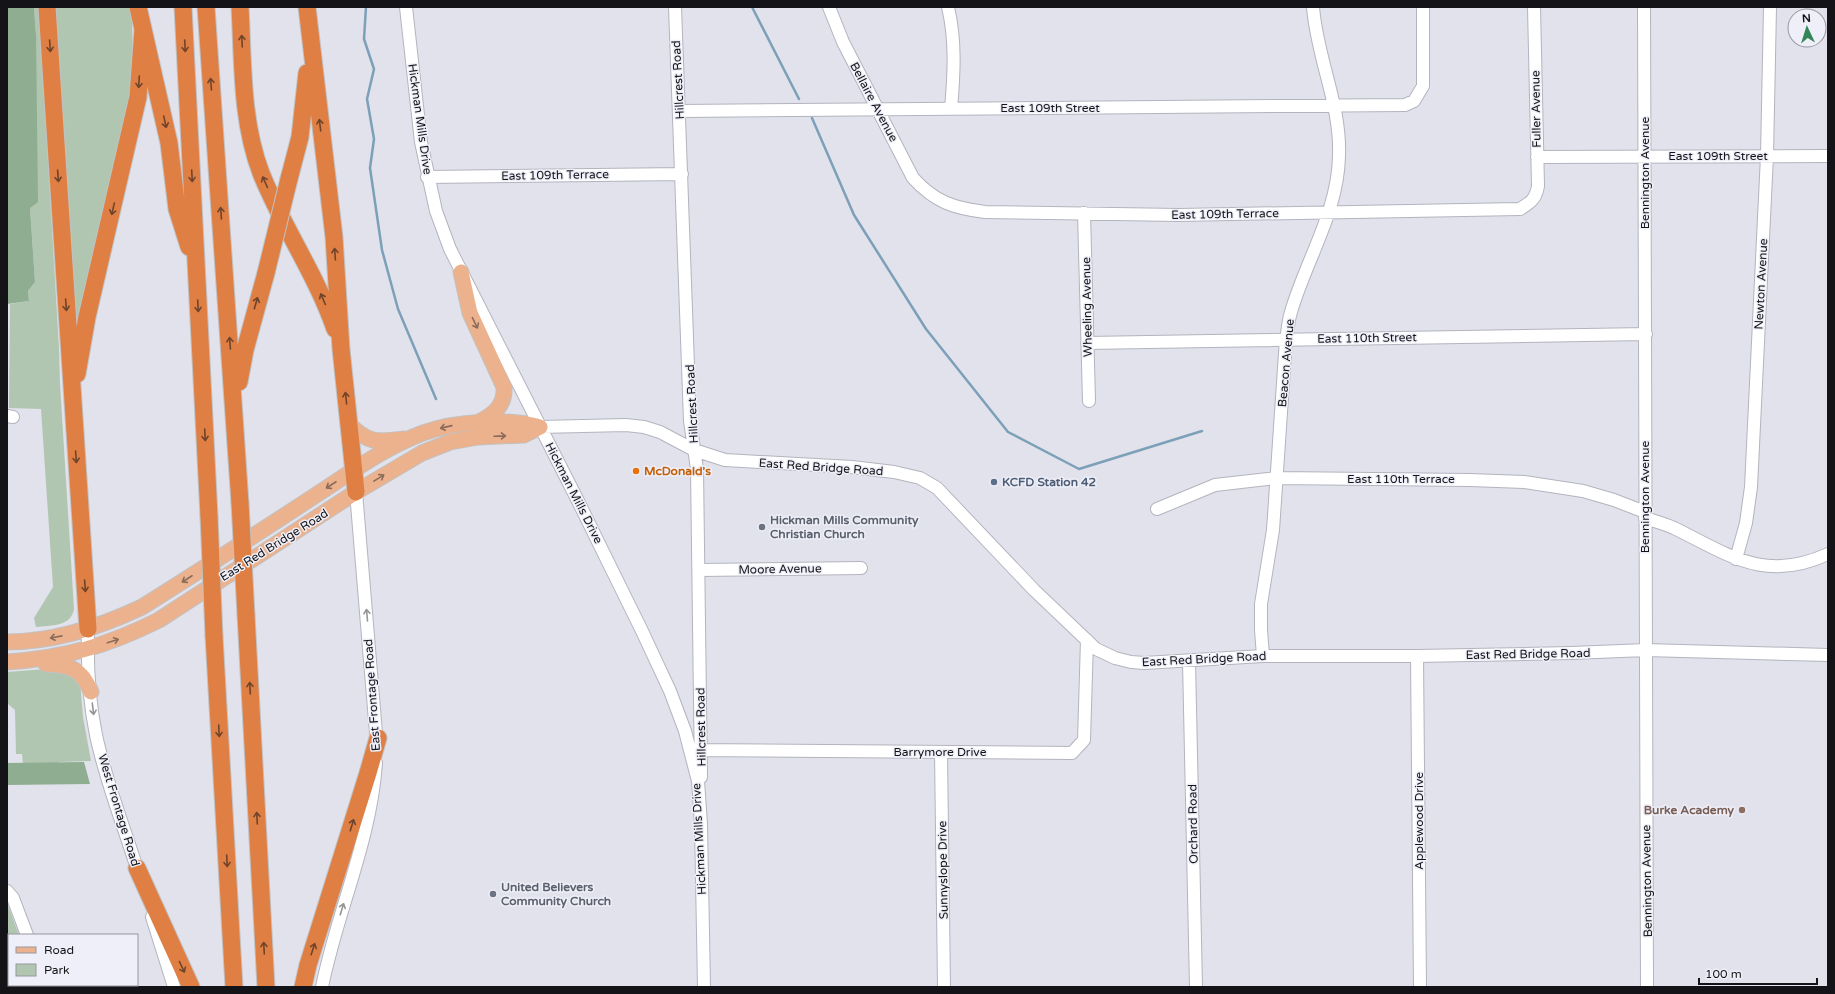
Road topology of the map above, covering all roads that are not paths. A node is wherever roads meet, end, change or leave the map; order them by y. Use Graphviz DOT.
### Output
graph roads {
  1 [pos="47,7"];
  2 [pos="138,7"];
  3 [pos="182,7"];
  4 [pos="206,7"];
  5 [pos="240,7"];
  6 [pos="307,7"];
  7 [pos="406,7"];
  8 [pos="675,7"];
  9 [pos="829,7"];
  10 [pos="948,7"];
  11 [pos="1313,7"];
  12 [pos="1423,7"];
  13 [pos="1534,7"];
  14 [pos="1644,7"];
  15 [pos="1770,7"];
  16 [pos="143,29"];
  17 [pos="310,43"];
  18 [pos="1335,106"];
  19 [pos="878,109"];
  20 [pos="951,109"];
  21 [pos="680,110"];
  22 [pos="1645,155"];
  23 [pos="1536,156"];
  24 [pos="1767,156"];
  25 [pos="1828,156"];
  26 [pos="682,174"];
  27 [pos="427,177"];
  28 [pos="927,192"];
  29 [pos="1526,206"];
  30 [pos="1329,212"];
  31 [pos="1084,213"];
  32 [pos="461,272"];
  33 [pos="197,276"];
  34 [pos="1646,334"];
  35 [pos="1286,339"];
  36 [pos="1088,343"];
  37 [pos="341,349"];
  38 [pos="1089,401"];
  39 [pos="235,410"];
  40 [pos="73,418"];
  41 [pos="476,423"];
  42 [pos="349,424"];
  43 [pos="540,427"];
  44 [pos="411,438"];
  45 [pos="694,450"];
  46 [pos="354,471"];
  47 [pos="1277,478"];
  48 [pos="356,492"];
  49 [pos="1157,508"];
  50 [pos="1645,515"];
  51 [pos="1824,555"];
  52 [pos="1736,559"];
  53 [pos="860,568"];
  54 [pos="699,570"];
  55 [pos="88,629"];
  56 [pos="1088,640"];
  57 [pos="7,642"];
  58 [pos="88,649"];
  59 [pos="1646,650"];
  60 [pos="1828,655"];
  61 [pos="1264,656"];
  62 [pos="1418,656"];
  63 [pos="1190,661"];
  64 [pos="7,662"];
  65 [pos="90,692"];
  66 [pos="378,738"];
  67 [pos="696,750"];
  68 [pos="941,752"];
  69 [pos="137,868"];
  70 [pos="7,891"];
  71 [pos="27,934"];
  72 [pos="174,987"];
  73 [pos="191,987"];
  74 [pos="234,987"];
  75 [pos="266,987"];
  76 [pos="303,987"];
  77 [pos="322,987"];
  78 [pos="704,987"];
  79 [pos="944,987"];
  80 [pos="1196,987"];
  81 [pos="1420,987"];
  82 [pos="1647,987"];
  1 -- 40 [label="highway, one-way"];
  2 -- 16 [label="highway"];
  3 -- 33 [label="highway, one-way"];
  39 -- 4 [label="highway, one-way"];
  37 -- 5 [label="highway, one-way"];
  6 -- 17 [label="highway"];
  7 -- 27 [label="street, Hickman Mills Drive"];
  8 -- 21 [label="street, Hillcrest Road"];
  9 -- 19 [label="street, Bellaire Avenue"];
  10 -- 20 [label="street"];
  11 -- 18 [label="street, Beacon Avenue"];
  12 -- 18 [label="street, East 109th Street"];
  13 -- 23 [label="street, Fuller Avenue"];
  14 -- 22 [label="street, Bennington Avenue"];
  15 -- 24 [label="street, Newton Avenue"];
  16 -- 33 [label="highway, one-way"];
  16 -- 40 [label="highway, one-way"];
  37 -- 17 [label="highway, one-way"];
  39 -- 17 [label="highway, one-way, bridge"];
  18 -- 20 [label="street, East 109th Street"];
  18 -- 30 [label="street, Beacon Avenue"];
  19 -- 20 [label="street, East 109th Street"];
  19 -- 21 [label="street, East 109th Street"];
  19 -- 28 [label="street, Bellaire Avenue"];
  21 -- 26 [label="street, Hillcrest Road"];
  22 -- 23 [label="street, East 109th Street"];
  22 -- 24 [label="street, East 109th Street"];
  22 -- 34 [label="street, Bennington Avenue"];
  23 -- 29 [label="street, Fuller Avenue"];
  24 -- 25 [label="street, East 109th Street"];
  24 -- 52 [label="street, Newton Avenue"];
  26 -- 27 [label="street, East 109th Terrace"];
  26 -- 45 [label="street, Hillcrest Road"];
  27 -- 32 [label="street, Hickman Mills Drive"];
  28 -- 31 [label="street, East 109th Terrace"];
  29 -- 30 [label="street, East 109th Terrace"];
  30 -- 31 [label="street, East 109th Terrace"];
  30 -- 35 [label="street, Beacon Avenue"];
  31 -- 36 [label="street, Wheeling Avenue"];
  32 -- 41 [label="main road, one-way"];
  32 -- 43 [label="street, Hickman Mills Drive"];
  33 -- 74 [label="highway, one-way, bridge"];
  34 -- 35 [label="street, East 110th Street"];
  34 -- 50 [label="street, Bennington Avenue"];
  35 -- 36 [label="street, East 110th Street"];
  35 -- 47 [label="street, Beacon Avenue"];
  36 -- 38 [label="street, Wheeling Avenue"];
  42 -- 37 [label="highway, one-way"];
  75 -- 39 [label="highway, one-way, bridge"];
  40 -- 55 [label="highway, one-way"];
  41 -- 43 [label="main road, East Red Bridge Road"];
  41 -- 44 [label="main road, East Red Bridge Road, one-way"];
  42 -- 44 [label="main road"];
  42 -- 46 [label="highway"];
  43 -- 45 [label="street, East Red Bridge Road"];
  48 -- 43 [label="main road, East Red Bridge Road, one-way"];
  43 -- 67 [label="street, Hickman Mills Drive"];
  44 -- 46 [label="main road, East Red Bridge Road"];
  45 -- 54 [label="street, Hillcrest Road"];
  45 -- 56 [label="street, East Red Bridge Road"];
  46 -- 48 [label="highway"];
  46 -- 55 [label="main road, East Red Bridge Road, one-way"];
  47 -- 49 [label="street, East 110th Terrace"];
  47 -- 50 [label="street, East 110th Terrace"];
  47 -- 61 [label="street, Beacon Avenue"];
  58 -- 48 [label="main road, East Red Bridge Road, one-way"];
  66 -- 48 [label="street, East Frontage Road, one-way"];
  50 -- 52 [label="street, East 110th Terrace"];
  50 -- 59 [label="street, Bennington Avenue"];
  51 -- 52 [label="street, East 110th Terrace"];
  53 -- 54 [label="street, Moore Avenue"];
  54 -- 67 [label="street, Hillcrest Road"];
  55 -- 57 [label="main road, East Red Bridge Road, one-way"];
  55 -- 58 [label="street, West Frontage Road"];
  56 -- 63 [label="street, East Red Bridge Road"];
  56 -- 68 [label="street, Barrymore Drive"];
  58 -- 64 [label="main road, East Red Bridge Road"];
  58 -- 65 [label="street, West Frontage Road"];
  59 -- 60 [label="street, East Red Bridge Road"];
  59 -- 62 [label="street, East Red Bridge Road"];
  59 -- 82 [label="street, Bennington Avenue"];
  61 -- 62 [label="street, East Red Bridge Road"];
  61 -- 63 [label="street, East Red Bridge Road"];
  62 -- 81 [label="street, Applewood Drive"];
  63 -- 80 [label="street, Orchard Road"];
  64 -- 65 [label="main road"];
  65 -- 69 [label="street, West Frontage Road, one-way"];
  76 -- 66 [label="highway, one-way"];
  77 -- 66 [label="street, East Frontage Road, one-way"];
  67 -- 68 [label="street, Barrymore Drive"];
  67 -- 78 [label="street, Hickman Mills Drive"];
  68 -- 79 [label="street, Sunnyslope Drive"];
  69 -- 72 [label="street, West Frontage Road"];
  69 -- 73 [label="highway, one-way"];
  70 -- 71 [label="street"];
}
